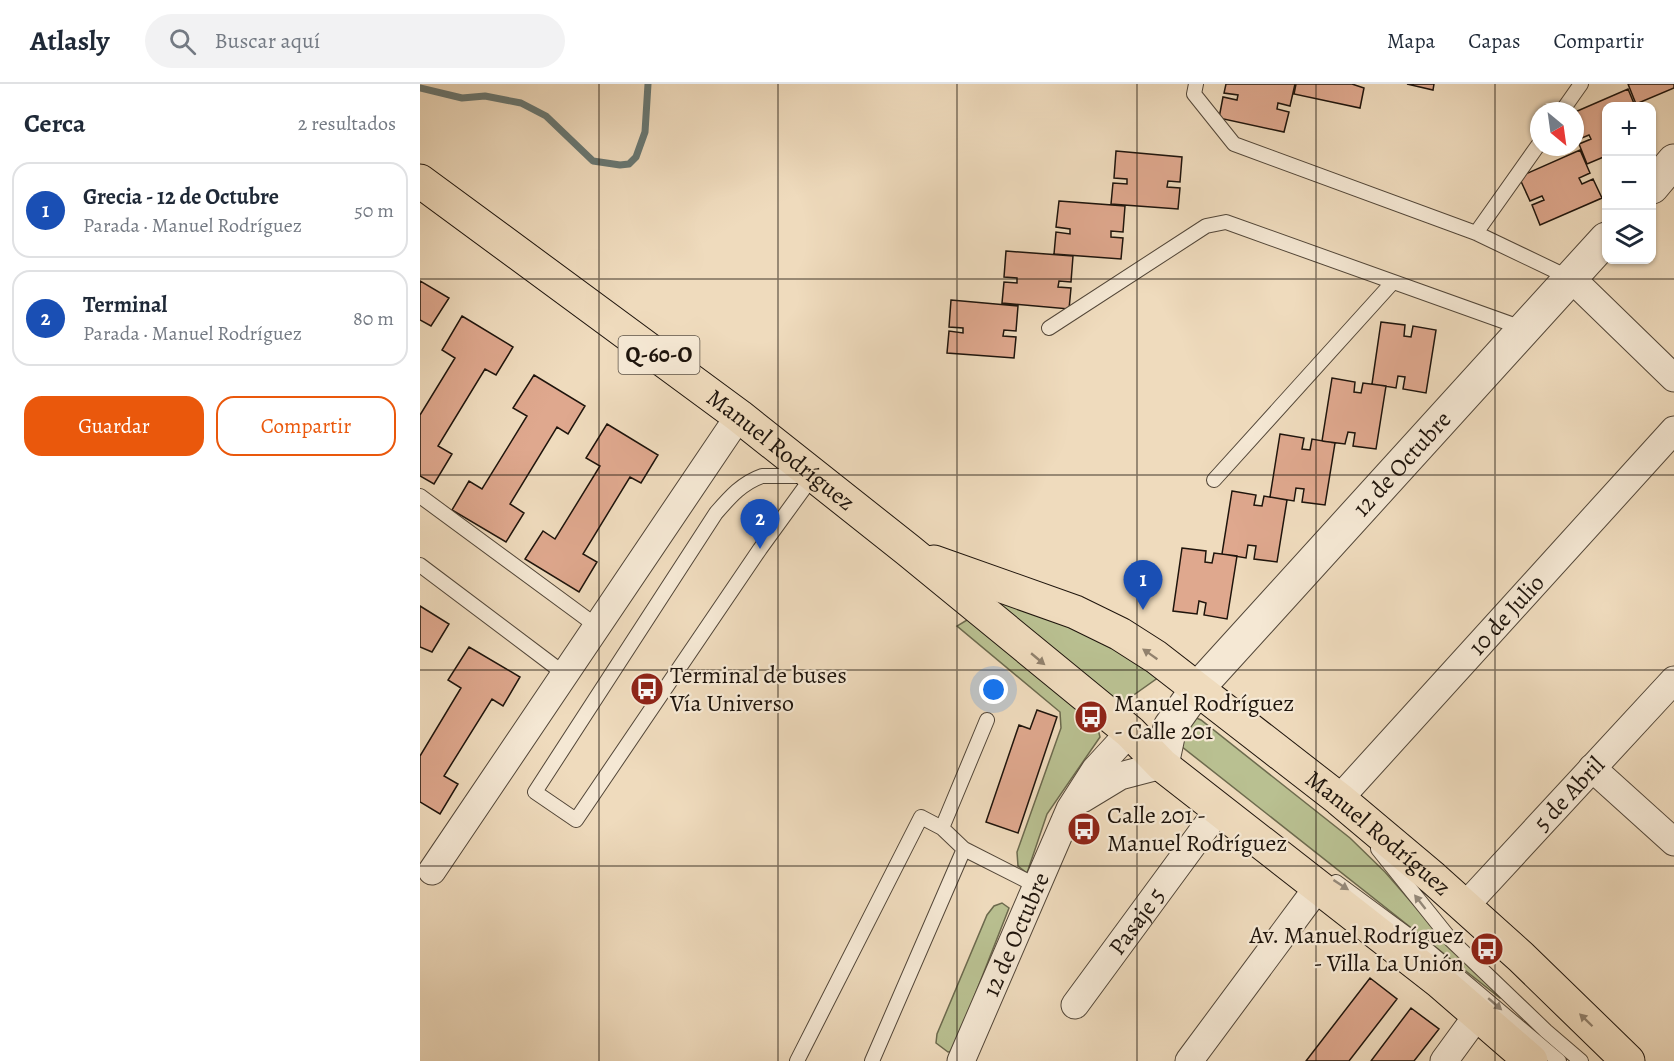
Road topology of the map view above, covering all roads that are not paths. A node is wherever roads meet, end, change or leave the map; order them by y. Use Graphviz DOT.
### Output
graph roads {
  1 [pos="1196,84"];
  2 [pos="1581,84"];
  3 [pos="1568,102"];
  4 [pos="1531,156"];
  5 [pos="1674,161"];
  6 [pos="420,181"];
  7 [pos="1656,182"];
  8 [pos="1476,233"];
  9 [pos="1602,244"];
  10 [pos="1572,279"];
  11 [pos="1394,282"];
  12 [pos="1049,328"];
  13 [pos="1527,330"];
  14 [pos="1674,378"];
  15 [pos="739,416"];
  16 [pos="1674,430"];
  17 [pos="813,476"];
  18 [pos="1214,480"];
  19 [pos="420,496"];
  20 [pos="908,550"];
  21 [pos="420,565"];
  22 [pos="598,627"];
  23 [pos="566,675"];
  24 [pos="1674,680"];
  25 [pos="1197,689"];
  26 [pos="987,720"];
  27 [pos="1130,732"];
  28 [pos="1162,765"];
  29 [pos="1592,768"];
  30 [pos="1339,799"];
  31 [pos="1070,809"];
  32 [pos="1219,809"];
  33 [pos="942,828"];
  34 [pos="1253,836"];
  35 [pos="1674,842"];
  36 [pos="964,849"];
  37 [pos="432,871"];
  38 [pos="1035,885"];
  39 [pos="1318,887"];
  40 [pos="1465,906"];
  41 [pos="1075,1005"];
  42 [pos="1479,1013"];
  43 [pos="797,1061"];
  44 [pos="872,1061"];
  45 [pos="962,1061"];
  46 [pos="1189,1061"];
  47 [pos="1444,1061"];
  48 [pos="1531,1061"];
  49 [pos="1560,1061"];
  50 [pos="1581,1061"];
  51 [pos="1628,1061"];
  1 -- 8 [label="lane"];
  2 -- 3 [label="lane"];
  4 -- 8 [label="lane"];
  5 -- 7 [label="street"];
  6 -- 15 [label="main road, Manuel Rodríguez / Q-60-O"];
  8 -- 10 [label="lane"];
  9 -- 10 [label="street, 12 de Octubre"];
  10 -- 13 [label="street, 12 de Octubre"];
  10 -- 14 [label="street"];
  11 -- 12 [label="lane"];
  11 -- 13 [label="lane"];
  11 -- 18 [label="lane"];
  13 -- 25 [label="street, 12 de Octubre"];
  15 -- 17 [label="main road, Manuel Rodríguez / Q-60-O"];
  15 -- 22 [label="street"];
  16 -- 30 [label="street, 10 de Julio"];
  17 -- 17 [label="lane"];
  17 -- 20 [label="main road, Manuel Rodríguez / Q-60-O"];
  19 -- 22 [label="lane"];
  25 -- 20 [label="main road, Manuel Rodríguez / Q-60-O, one-way"];
  20 -- 27 [label="main road, Manuel Rodríguez / Q-60-O, one-way"];
  21 -- 23 [label="lane"];
  22 -- 23 [label="street"];
  23 -- 37 [label="street"];
  24 -- 29 [label="street, 5 de Abril"];
  25 -- 27 [label="street, 12 de Octubre"];
  25 -- 28 [label="street, 12 de Octubre"];
  25 -- 30 [label="main road, Manuel Rodríguez / Q-60-O"];
  26 -- 33 [label="lane"];
  27 -- 28 [label="main road, Manuel Rodríguez / Q-60-O"];
  27 -- 31 [label="street, 12 de Octubre"];
  28 -- 31 [label="street, 12 de Octubre"];
  28 -- 32 [label="main road, Manuel Rodríguez / Q-60-O"];
  29 -- 35 [label="street"];
  29 -- 40 [label="street, 5 de Abril"];
  30 -- 40 [label="main road, Manuel Rodríguez / Q-60-O"];
  50 -- 30 [label="lane, one-way"];
  31 -- 38 [label="street, 12 de Octubre"];
  32 -- 34 [label="main road, Manuel Rodríguez / Q-60-O"];
  32 -- 41 [label="street, Pasaje 5"];
  33 -- 36 [label="lane"];
  33 -- 43 [label="lane"];
  34 -- 39 [label="main road, Manuel Rodríguez / Q-60-O"];
  34 -- 49 [label="lane, one-way"];
  36 -- 38 [label="lane"];
  36 -- 44 [label="lane"];
  38 -- 45 [label="street, 12 de Octubre"];
  39 -- 42 [label="main road, Manuel Rodríguez / Q-60-O"];
  39 -- 46 [label="street"];
  51 -- 40 [label="main road, Manuel Rodríguez / Q-60-O, one-way"];
  42 -- 47 [label="street"];
  42 -- 48 [label="main road, Manuel Rodríguez / Q-60-O"];
}
